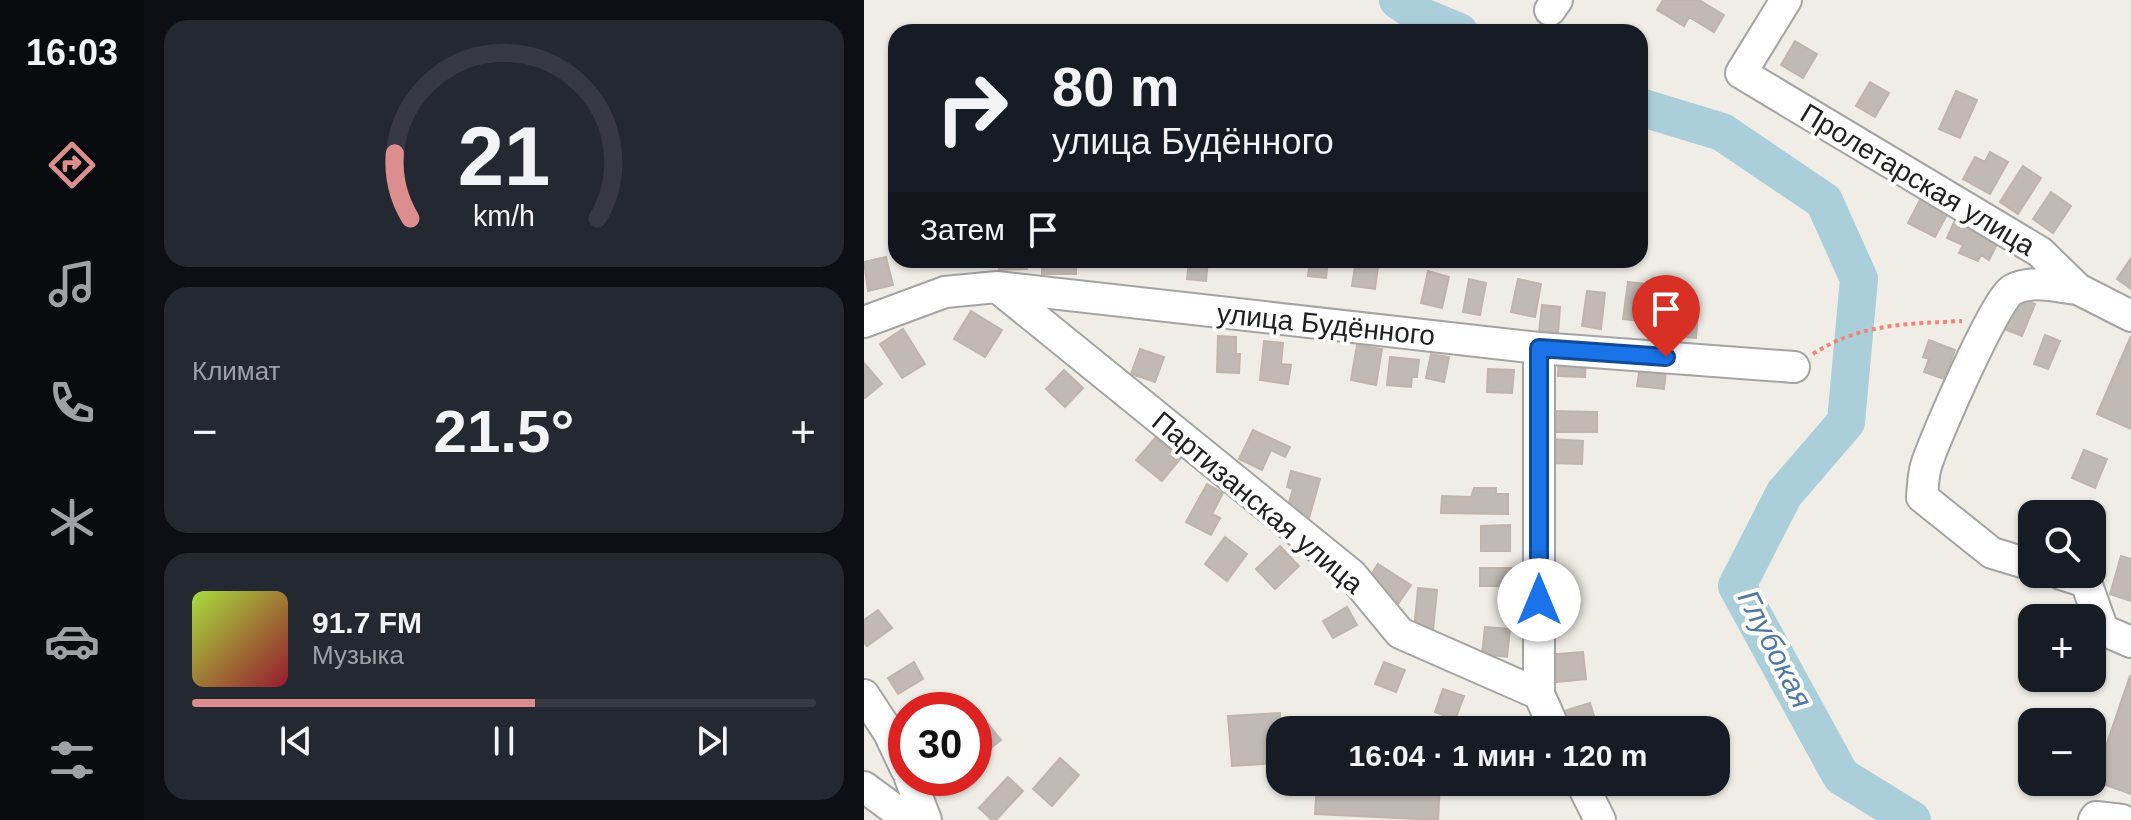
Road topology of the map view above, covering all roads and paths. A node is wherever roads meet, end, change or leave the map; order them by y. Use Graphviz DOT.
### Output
graph roads {
  1 [pos="1786,0"];
  2 [pos="997,287"];
  3 [pos="2078,289"];
  4 [pos="2131,316"];
  5 [pos="1992,319"];
  6 [pos="864,322"];
  7 [pos="1832,341"];
  8 [pos="1539,348"];
  9 [pos="1794,367"];
  10 [pos="2018,561"];
  11 [pos="2080,588"];
  12 [pos="2131,642"];
  13 [pos="1539,694"];
  14 [pos="864,695"];
  15 [pos="1549,716"];
  16 [pos="888,731"];
  17 [pos="864,787"];
  18 [pos="917,796"];
  19 [pos="1588,796"];
  20 [pos="909,820"];
  21 [pos="926,820"];
  22 [pos="1600,820"];
  23 [pos="2094,820"];
  24 [pos="2122,820"];
  1 -- 3 [label="street, Пролетарская улица"];
  2 -- 6 [label="street, улица Будённого"];
  2 -- 8 [label="street, улица Будённого"];
  2 -- 13 [label="street, Партизанская улица"];
  3 -- 4 [label="street, Пролетарская улица"];
  3 -- 5 [label="street"];
  5 -- 7 [label="path"];
  5 -- 10 [label="street"];
  8 -- 9 [label="street, улица Будённого"];
  8 -- 13 [label="street"];
  11 -- 12 [label="street"];
  13 -- 15 [label="street"];
  14 -- 16 [label="street"];
  17 -- 20 [label="street"];
  18 -- 21 [label="street"];
  19 -- 22 [label="street"];
  23 -- 24 [label="street"];
}
